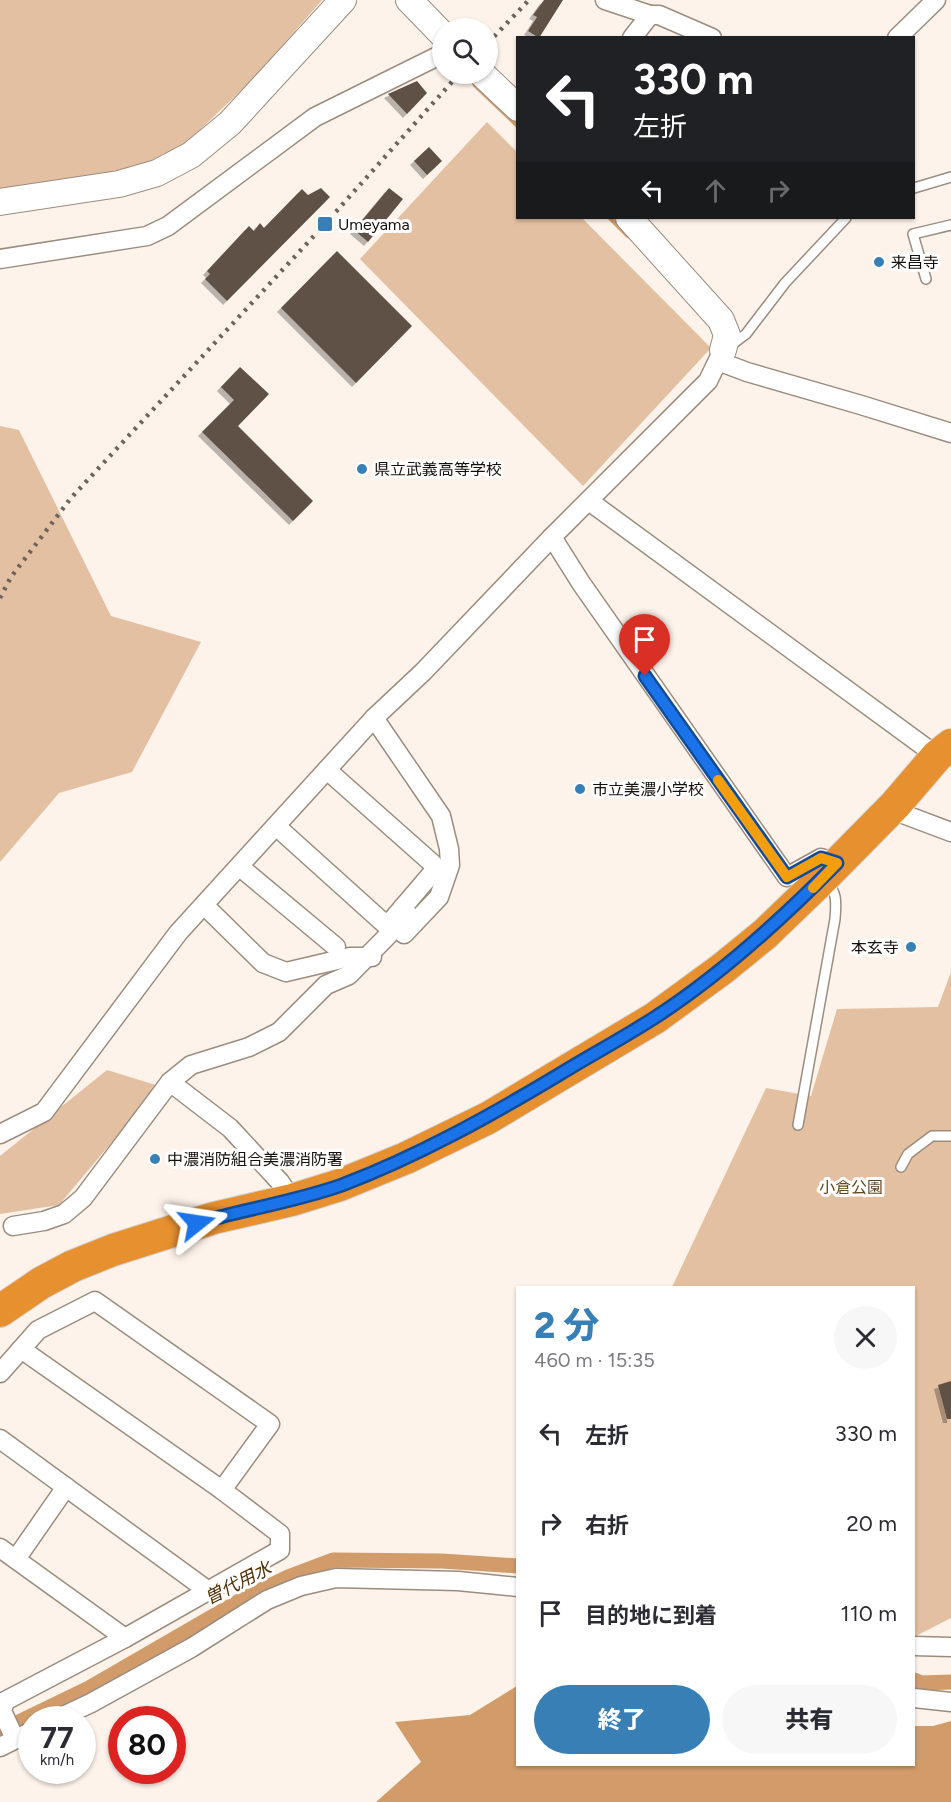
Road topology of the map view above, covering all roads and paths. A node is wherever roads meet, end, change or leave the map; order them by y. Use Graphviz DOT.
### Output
graph roads {
  1 [pos="343,0"];
  2 [pos="409,0"];
  3 [pos="425,0"];
  4 [pos="605,0"];
  5 [pos="936,0"];
  6 [pos="650,15"];
  7 [pos="434,18"];
  8 [pos="432,23"];
  9 [pos="684,31"];
  10 [pos="634,36"];
  11 [pos="704,36"];
  12 [pos="899,36"];
  13 [pos="432,59"];
  14 [pos="493,84"];
  15 [pos="516,106"];
  16 [pos="951,177"];
  17 [pos="915,188"];
  18 [pos="0,202"];
  19 [pos="630,219"];
  20 [pos="845,219"];
  21 [pos="951,225"];
  22 [pos="0,259"];
  23 [pos="926,279"];
  24 [pos="721,356"];
  25 [pos="951,433"];
  26 [pos="589,501"];
  27 [pos="552,537"];
  28 [pos="374,718"];
  29 [pos="944,750"];
  30 [pos="327,770"];
  31 [pos="895,805"];
  32 [pos="276,826"];
  33 [pos="951,832"];
  34 [pos="240,867"];
  35 [pos="830,871"];
  36 [pos="205,906"];
  37 [pos="403,907"];
  38 [pos="336,947"];
  39 [pos="365,958"];
  40 [pos="170,1082"];
  41 [pos="798,1125"];
  42 [pos="0,1134"];
  43 [pos="951,1136"];
  44 [pos="901,1167"];
  45 [pos="292,1200"];
  46 [pos="13,1226"];
  47 [pos="0,1311"];
  48 [pos="21,1349"];
  49 [pos="0,1372"];
  50 [pos="0,1439"];
  51 [pos="66,1487"];
  52 [pos="222,1490"];
  53 [pos="0,1548"];
  54 [pos="16,1559"];
  55 [pos="516,1587"];
  56 [pos="207,1590"];
  57 [pos="125,1638"];
  58 [pos="915,1646"];
  59 [pos="951,1647"];
  60 [pos="915,1698"];
  61 [pos="951,1702"];
  62 [pos="85,1706"];
  63 [pos="15,1739"];
  1 -- 18 [label="street"];
  2 -- 8 [label="street"];
  3 -- 7 [label="street"];
  4 -- 6 [label="street"];
  5 -- 12 [label="street"];
  6 -- 9 [label="street"];
  6 -- 10 [label="street"];
  9 -- 11 [label="street"];
  13 -- 22 [label="street"];
  14 -- 15 [label="street"];
  16 -- 17 [label="lane"];
  19 -- 24 [label="street"];
  20 -- 24 [label="lane"];
  21 -- 23 [label="lane"];
  24 -- 25 [label="street"];
  24 -- 26 [label="street"];
  26 -- 27 [label="street"];
  26 -- 29 [label="street"];
  27 -- 28 [label="street"];
  27 -- 35 [label="street"];
  28 -- 30 [label="street"];
  28 -- 39 [label="street"];
  29 -- 31 [label="highway"];
  30 -- 32 [label="street"];
  30 -- 37 [label="street"];
  31 -- 33 [label="street"];
  31 -- 35 [label="highway"];
  32 -- 34 [label="street"];
  32 -- 37 [label="street"];
  34 -- 36 [label="street"];
  34 -- 38 [label="street"];
  35 -- 41 [label="lane"];
  35 -- 45 [label="highway"];
  36 -- 39 [label="street"];
  36 -- 42 [label="street"];
  37 -- 39 [label="street"];
  39 -- 40 [label="street"];
  40 -- 45 [label="street"];
  40 -- 46 [label="street"];
  43 -- 44 [label="lane"];
  45 -- 47 [label="highway"];
  48 -- 49 [label="street"];
  48 -- 52 [label="street"];
  48 -- 52 [label="street"];
  50 -- 51 [label="street"];
  51 -- 54 [label="street"];
  51 -- 56 [label="street"];
  52 -- 56 [label="street"];
  53 -- 54 [label="street"];
  54 -- 57 [label="street"];
  55 -- 62 [label="street"];
  56 -- 57 [label="street"];
  57 -- 63 [label="street"];
  58 -- 59 [label="street"];
  60 -- 61 [label="street"];
}
